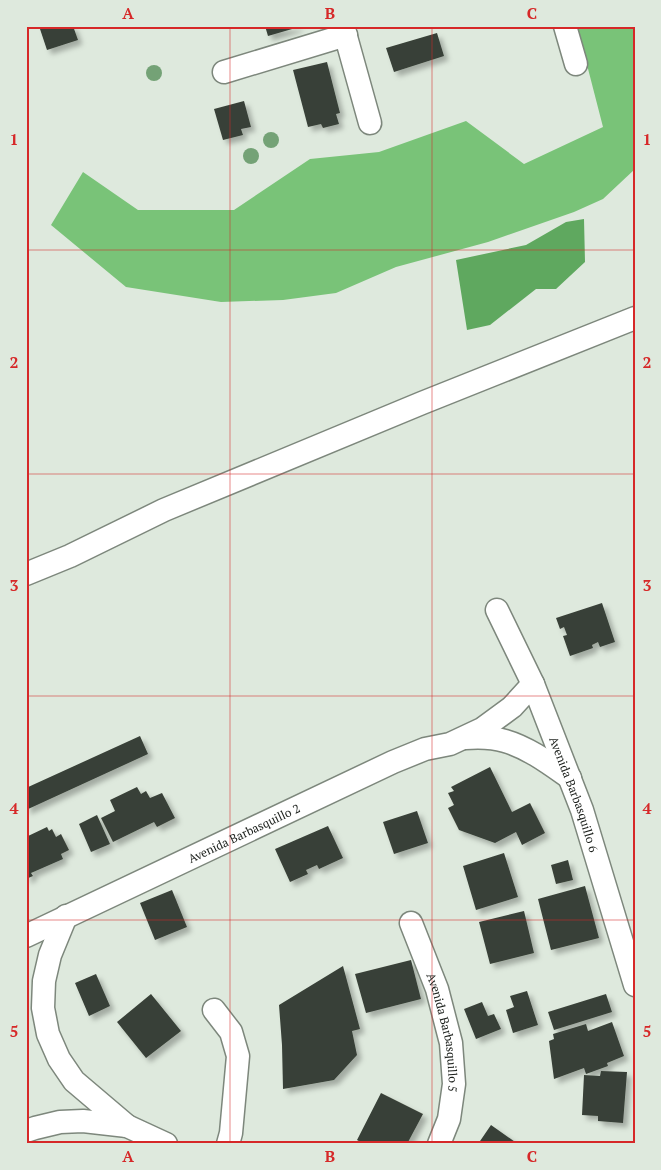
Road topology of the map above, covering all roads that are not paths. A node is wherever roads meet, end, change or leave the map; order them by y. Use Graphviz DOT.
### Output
graph roads {
  1 [pos="565,26"];
  2 [pos="344,31"];
  3 [pos="576,64"];
  4 [pos="224,72"];
  5 [pos="370,123"];
  6 [pos="635,318"];
  7 [pos="26,574"];
  8 [pos="498,610"];
  9 [pos="533,684"];
  10 [pos="464,738"];
  11 [pos="570,778"];
  12 [pos="66,916"];
  13 [pos="411,923"];
  14 [pos="26,936"];
  15 [pos="635,985"];
  16 [pos="214,1010"];
  17 [pos="127,1126"];
  18 [pos="26,1131"];
  19 [pos="166,1144"];
  20 [pos="228,1144"];
  21 [pos="439,1144"];
  1 -- 3 [label="street"];
  2 -- 4 [label="street"];
  2 -- 5 [label="street"];
  6 -- 7 [label="street"];
  8 -- 9 [label="street, Avenida Barbasquillo 6"];
  9 -- 10 [label="street"];
  9 -- 11 [label="street, Avenida Barbasquillo 6"];
  10 -- 11 [label="street"];
  10 -- 12 [label="street, Avenida Barbasquillo 2"];
  11 -- 15 [label="street, Avenida Barbasquillo 6"];
  12 -- 14 [label="street, Avenida Barbasquillo 2"];
  12 -- 17 [label="street"];
  13 -- 21 [label="street, Avenida Barbasquillo 5"];
  16 -- 20 [label="street"];
  17 -- 18 [label="street"];
  17 -- 19 [label="street"];
}
